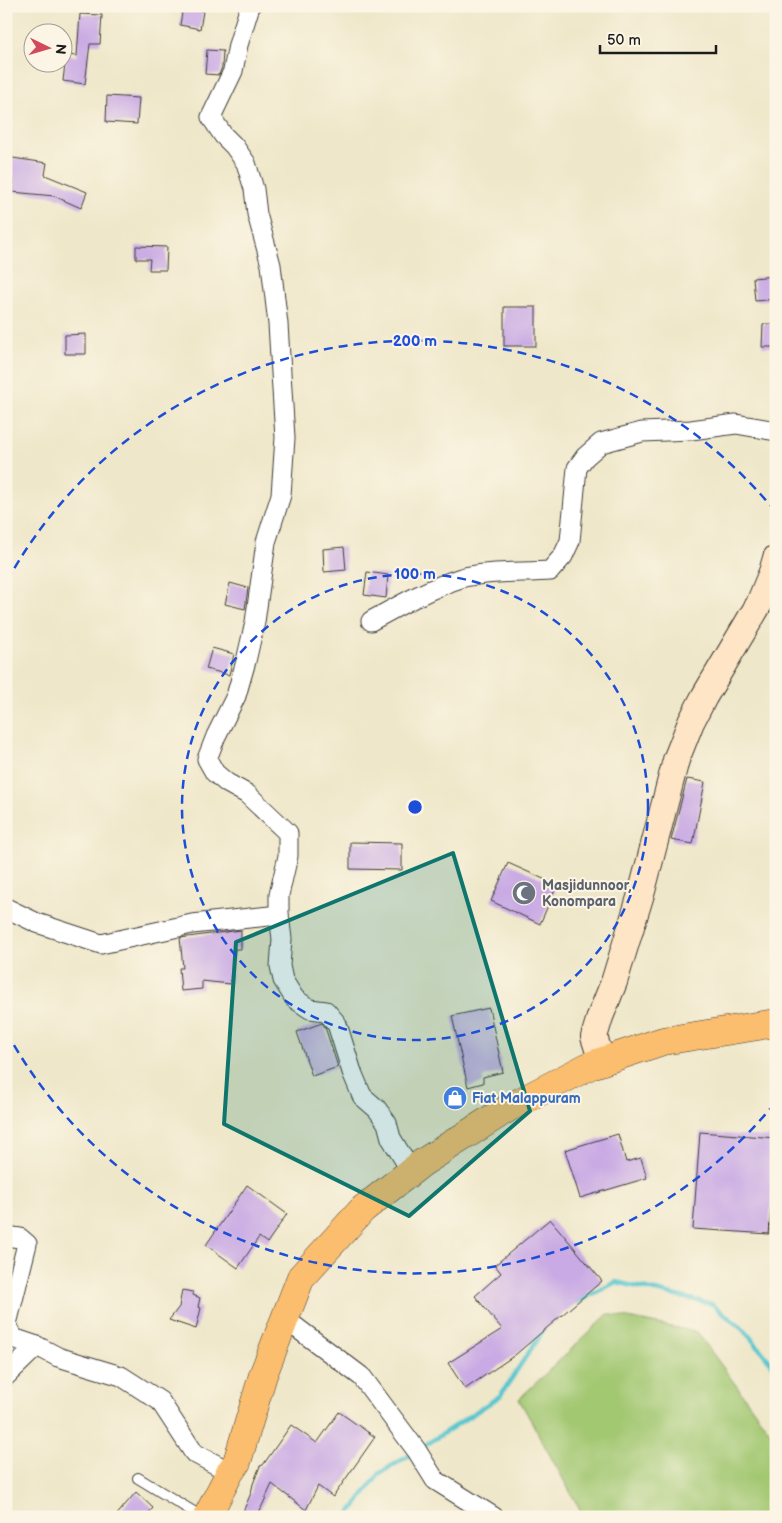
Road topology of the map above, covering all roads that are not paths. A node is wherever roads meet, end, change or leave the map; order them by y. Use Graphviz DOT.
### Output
graph roads {
  1 [pos="250,6"];
  2 [pos="776,431"];
  3 [pos="776,558"];
  4 [pos="371,621"];
  5 [pos="6,908"];
  6 [pos="278,915"];
  7 [pos="776,1023"];
  8 [pos="593,1056"];
  9 [pos="411,1171"];
  10 [pos="6,1236"];
  11 [pos="285,1319"];
  12 [pos="37,1346"];
  13 [pos="6,1376"];
  14 [pos="230,1472"];
  15 [pos="138,1478"];
  16 [pos="202,1517"];
  17 [pos="207,1517"];
  18 [pos="494,1517"];
  1 -- 6 [label="street"];
  2 -- 4 [label="street"];
  3 -- 8 [label="main road"];
  5 -- 6 [label="street"];
  6 -- 9 [label="street"];
  7 -- 8 [label="highway"];
  8 -- 9 [label="highway"];
  9 -- 11 [label="highway"];
  10 -- 12 [label="street"];
  11 -- 14 [label="highway"];
  11 -- 18 [label="street"];
  12 -- 13 [label="street"];
  12 -- 14 [label="street"];
  14 -- 17 [label="highway"];
  15 -- 16 [label="lane"];
}
